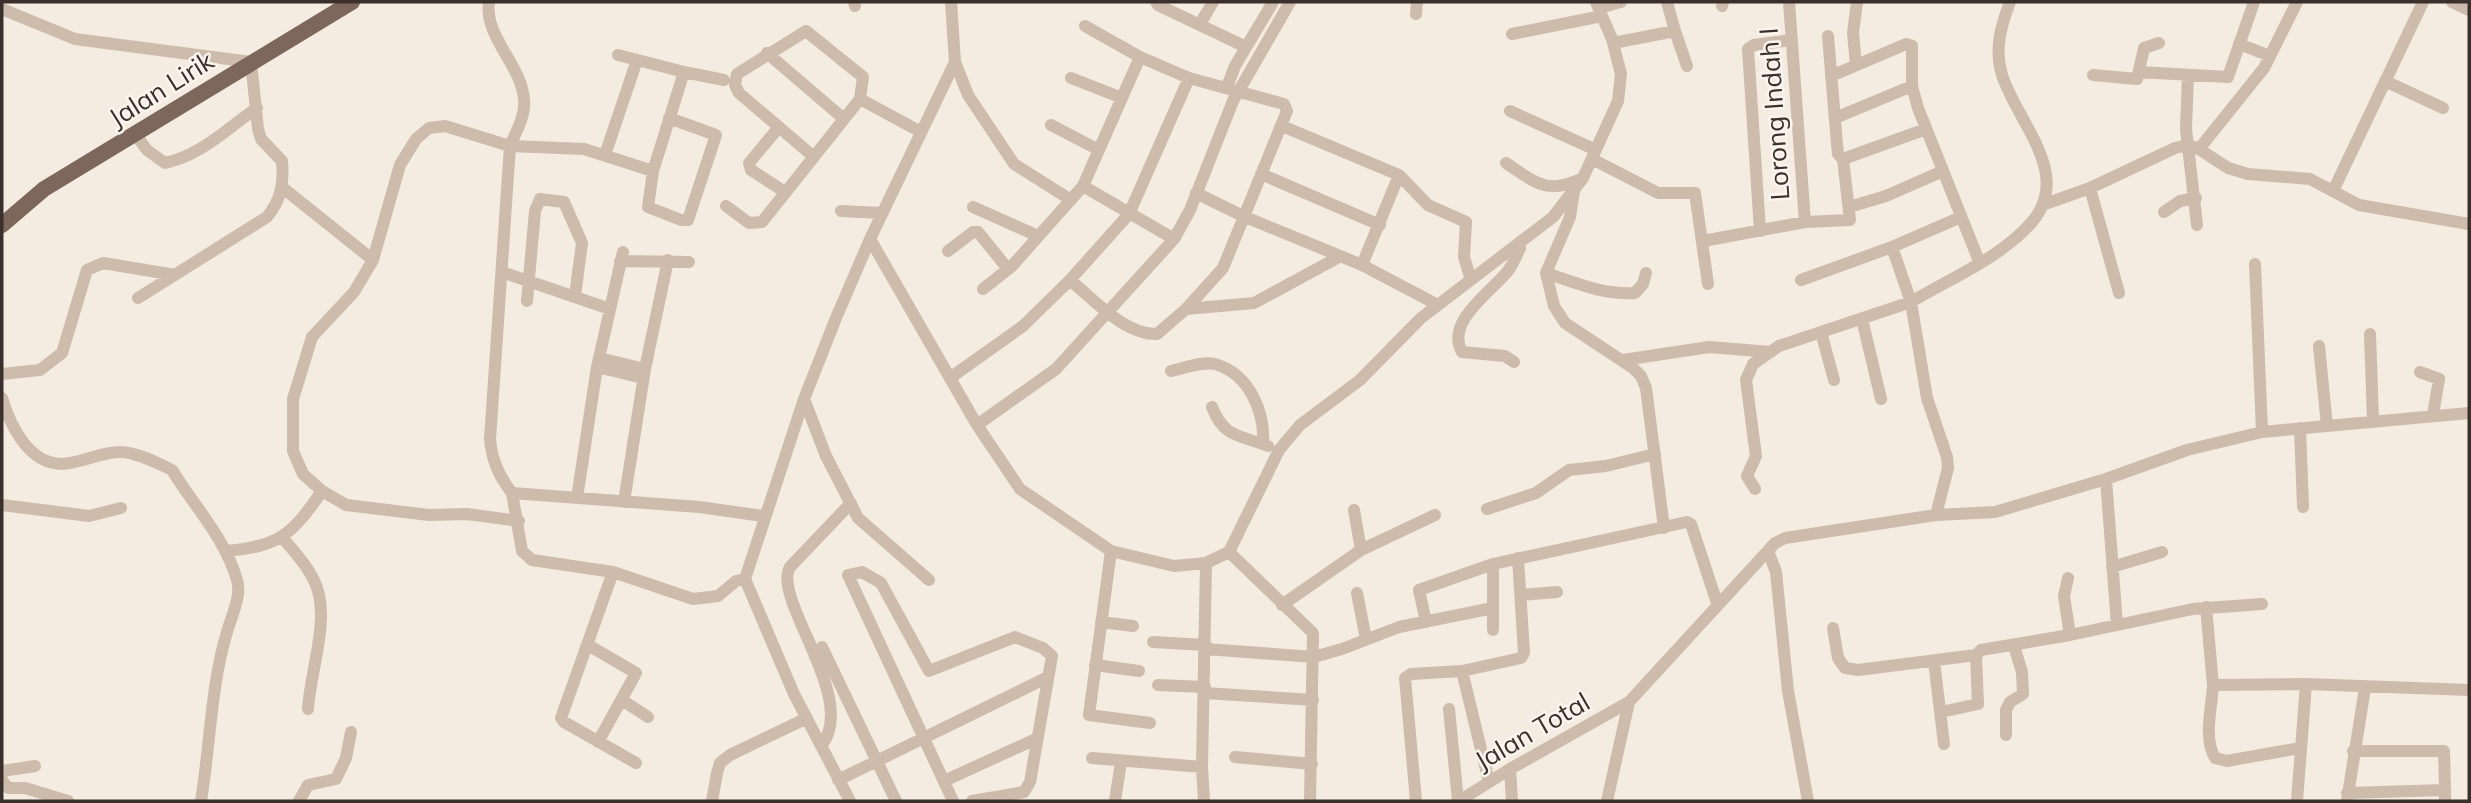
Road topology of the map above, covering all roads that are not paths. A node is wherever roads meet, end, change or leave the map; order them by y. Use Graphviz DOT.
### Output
graph roads {
  1 [pos="352,2"];
  2 [pos="489,2"];
  3 [pos="951,2"];
  4 [pos="1156,2"];
  5 [pos="1213,2"];
  6 [pos="1273,2"];
  7 [pos="1290,2"];
  8 [pos="1621,2"];
  9 [pos="1667,2"];
  10 [pos="1789,2"];
  11 [pos="1857,2"];
  12 [pos="2010,2"];
  13 [pos="2254,2"];
  14 [pos="2297,2"];
  15 [pos="2424,2"];
  16 [pos="2452,2"];
  17 [pos="2,9"];
  18 [pos="1599,9"];
  19 [pos="2469,10"];
  20 [pos="1200,24"];
  21 [pos="1085,26"];
  22 [pos="1675,31"];
  23 [pos="1513,34"];
  24 [pos="1828,36"];
  25 [pos="1791,40"];
  26 [pos="1613,43"];
  27 [pos="2159,43"];
  28 [pos="2239,44"];
  29 [pos="1246,47"];
  30 [pos="767,53"];
  31 [pos="618,55"];
  32 [pos="2270,56"];
  33 [pos="1140,57"];
  34 [pos="637,60"];
  35 [pos="251,62"];
  36 [pos="955,62"];
  37 [pos="1856,65"];
  38 [pos="1687,66"];
  39 [pos="684,72"];
  40 [pos="2140,72"];
  41 [pos="2093,75"];
  42 [pos="2188,75"];
  43 [pos="1831,76"];
  44 [pos="1071,78"];
  45 [pos="1189,78"];
  46 [pos="724,80"];
  47 [pos="2385,81"];
  48 [pos="1912,86"];
  49 [pos="1233,89"];
  50 [pos="1122,98"];
  51 [pos="860,99"];
  52 [pos="257,108"];
  53 [pos="2443,108"];
  54 [pos="1510,111"];
  55 [pos="669,118"];
  56 [pos="1835,118"];
  57 [pos="844,119"];
  58 [pos="1051,125"];
  59 [pos="1282,126"];
  60 [pos="779,127"];
  61 [pos="1926,129"];
  62 [pos="921,132"];
  63 [pos="135,134"];
  64 [pos="510,146"];
  65 [pos="2193,147"];
  66 [pos="1099,150"];
  67 [pos="1594,154"];
  68 [pos="605,155"];
  69 [pos="814,157"];
  70 [pos="1843,159"];
  71 [pos="1506,163"];
  72 [pos="653,171"];
  73 [pos="1943,171"];
  74 [pos="1261,174"];
  75 [pos="1399,176"];
  76 [pos="1583,178"];
  77 [pos="1083,186"];
  78 [pos="283,188"];
  79 [pos="2090,188"];
  80 [pos="1574,190"];
  81 [pos="2333,191"];
  82 [pos="785,192"];
  83 [pos="1196,193"];
  84 [pos="2196,198"];
  85 [pos="1071,200"];
  86 [pos="2045,204"];
  87 [pos="726,206"];
  88 [pos="973,207"];
  89 [pos="1849,207"];
  90 [pos="841,211"];
  91 [pos="2164,212"];
  92 [pos="882,213"];
  93 [pos="1129,214"];
  94 [pos="1243,216"];
  95 [pos="1961,217"];
  96 [pos="1805,222"];
  97 [pos="2469,224"];
  98 [pos="2,225"];
  99 [pos="1380,225"];
  100 [pos="2197,225"];
  101 [pos="1760,231"];
  102 [pos="1038,236"];
  103 [pos="870,239"];
  104 [pos="1174,239"];
  105 [pos="1703,241"];
  106 [pos="1524,242"];
  107 [pos="1892,247"];
  108 [pos="948,251"];
  109 [pos="1339,257"];
  110 [pos="373,260"];
  111 [pos="668,260"];
  112 [pos="1979,261"];
  113 [pos="689,262"];
  114 [pos="2255,264"];
  115 [pos="1362,265"];
  116 [pos="1008,270"];
  117 [pos="502,272"];
  118 [pos="1546,273"];
  119 [pos="1646,273"];
  120 [pos="174,275"];
  121 [pos="1070,280"];
  122 [pos="1471,280"];
  123 [pos="1801,280"];
  124 [pos="529,282"];
  125 [pos="1708,284"];
  126 [pos="983,289"];
  127 [pos="2119,293"];
  128 [pos="575,296"];
  129 [pos="138,298"];
  130 [pos="527,301"];
  131 [pos="1911,302"];
  132 [pos="1438,305"];
  133 [pos="610,309"];
  134 [pos="1186,309"];
  135 [pos="1108,312"];
  136 [pos="1862,318"];
  137 [pos="1821,332"];
  138 [pos="2370,334"];
  139 [pos="2319,346"];
  140 [pos="1771,352"];
  141 [pos="1623,360"];
  142 [pos="1514,362"];
  143 [pos="598,363"];
  144 [pos="1171,371"];
  145 [pos="2420,372"];
  146 [pos="2,374"];
  147 [pos="644,374"];
  148 [pos="950,378"];
  149 [pos="1834,380"];
  150 [pos="2,398"];
  151 [pos="804,399"];
  152 [pos="1881,399"];
  153 [pos="1212,407"];
  154 [pos="2469,413"];
  155 [pos="2433,415"];
  156 [pos="2374,420"];
  157 [pos="977,425"];
  158 [pos="2327,426"];
  159 [pos="2300,428"];
  160 [pos="2262,432"];
  161 [pos="1263,444"];
  162 [pos="1279,450"];
  163 [pos="1655,454"];
  164 [pos="2106,480"];
  165 [pos="1755,489"];
  166 [pos="322,491"];
  167 [pos="512,493"];
  168 [pos="577,498"];
  169 [pos="624,502"];
  170 [pos="851,503"];
  171 [pos="2,505"];
  172 [pos="2303,507"];
  173 [pos="121,508"];
  174 [pos="1487,509"];
  175 [pos="1354,510"];
  176 [pos="1434,514"];
  177 [pos="1936,515"];
  178 [pos="764,516"];
  179 [pos="519,521"];
  180 [pos="1664,528"];
  181 [pos="282,537"];
  182 [pos="1361,550"];
  183 [pos="225,551"];
  184 [pos="1111,551"];
  185 [pos="1769,551"];
  186 [pos="1229,552"];
  187 [pos="2162,552"];
  188 [pos="1518,558"];
  189 [pos="1206,563"];
  190 [pos="1493,564"];
  191 [pos="2112,567"];
  192 [pos="614,572"];
  193 [pos="2068,578"];
  194 [pos="745,579"];
  195 [pos="929,580"];
  196 [pos="1557,592"];
  197 [pos="1357,593"];
  198 [pos="1522,595"];
  199 [pos="800,601"];
  200 [pos="1717,603"];
  201 [pos="2262,604"];
  202 [pos="1282,605"];
  203 [pos="2206,607"];
  204 [pos="1493,608"];
  205 [pos="1101,622"];
  206 [pos="1426,622"];
  207 [pos="2117,625"];
  208 [pos="1133,626"];
  209 [pos="1833,628"];
  210 [pos="1493,630"];
  211 [pos="2070,635"];
  212 [pos="1366,639"];
  213 [pos="1153,642"];
  214 [pos="2014,646"];
  215 [pos="1206,647"];
  216 [pos="593,648"];
  217 [pos="1976,655"];
  218 [pos="1314,657"];
  219 [pos="1934,661"];
  220 [pos="1095,665"];
  221 [pos="1139,671"];
  222 [pos="1462,671"];
  223 [pos="1048,677"];
  224 [pos="2306,684"];
  225 [pos="1158,685"];
  226 [pos="2213,685"];
  227 [pos="2365,688"];
  228 [pos="1205,690"];
  229 [pos="2469,690"];
  230 [pos="1313,700"];
  231 [pos="1629,702"];
  232 [pos="626,703"];
  233 [pos="309,709"];
  234 [pos="1449,709"];
  235 [pos="1941,712"];
  236 [pos="648,717"];
  237 [pos="807,718"];
  238 [pos="1150,723"];
  239 [pos="351,732"];
  240 [pos="2006,735"];
  241 [pos="923,738"];
  242 [pos="1038,738"];
  243 [pos="598,742"];
  244 [pos="1944,744"];
  245 [pos="821,746"];
  246 [pos="2300,748"];
  247 [pos="2353,751"];
  248 [pos="1235,757"];
  249 [pos="1092,758"];
  250 [pos="876,761"];
  251 [pos="1121,762"];
  252 [pos="635,763"];
  253 [pos="1312,764"];
  254 [pos="35,766"];
  255 [pos="1202,767"];
  256 [pos="1510,769"];
  257 [pos="2,771"];
  258 [pos="2,780"];
  259 [pos="838,780"];
  260 [pos="944,781"];
  261 [pos="1489,782"];
  262 [pos="2445,796"];
  263 [pos="2347,797"];
  264 [pos="68,801"];
  265 [pos="201,801"];
  266 [pos="299,801"];
  267 [pos="712,801"];
  268 [pos="850,801"];
  269 [pos="896,801"];
  270 [pos="953,801"];
  271 [pos="972,801"];
  272 [pos="1115,801"];
  273 [pos="1205,801"];
  274 [pos="1310,801"];
  275 [pos="1416,801"];
  276 [pos="1458,801"];
  277 [pos="1512,801"];
  278 [pos="1607,801"];
  279 [pos="1808,801"];
  280 [pos="2297,801"];
  1 -- 35 [label="main road, Jalan Lirik"];
  2 -- 64 [label="street"];
  3 -- 36 [label="street"];
  4 -- 20 [label="street"];
  5 -- 20 [label="street"];
  6 -- 29 [label="street"];
  7 -- 49 [label="street"];
  8 -- 18 [label="street"];
  9 -- 22 [label="street"];
  10 -- 25 [label="street, Lorong Indah I"];
  11 -- 37 [label="street"];
  12 -- 86 [label="street"];
  13 -- 28 [label="street"];
  14 -- 32 [label="street"];
  15 -- 47 [label="street"];
  16 -- 19 [label="street"];
  17 -- 35 [label="street"];
  18 -- 23 [label="street"];
  18 -- 26 [label="street"];
  20 -- 29 [label="street"];
  21 -- 33 [label="street"];
  22 -- 26 [label="street"];
  22 -- 38 [label="street"];
  24 -- 43 [label="street"];
  25 -- 96 [label="street, Lorong Indah I"];
  25 -- 101 [label="street"];
  26 -- 67 [label="street"];
  27 -- 40 [label="street"];
  28 -- 32 [label="street"];
  28 -- 42 [label="street"];
  29 -- 49 [label="street"];
  30 -- 51 [label="street"];
  30 -- 57 [label="street"];
  30 -- 60 [label="street"];
  31 -- 34 [label="street"];
  32 -- 65 [label="street"];
  33 -- 45 [label="street"];
  33 -- 50 [label="street"];
  34 -- 39 [label="street"];
  34 -- 68 [label="street"];
  35 -- 52 [label="street"];
  35 -- 63 [label="main road, Jalan Lirik"];
  36 -- 62 [label="street"];
  36 -- 85 [label="street"];
  37 -- 43 [label="street"];
  37 -- 48 [label="street"];
  39 -- 46 [label="street"];
  39 -- 55 [label="street"];
  40 -- 41 [label="street"];
  40 -- 42 [label="street"];
  42 -- 65 [label="street"];
  43 -- 56 [label="street"];
  44 -- 50 [label="street"];
  45 -- 49 [label="street"];
  45 -- 93 [label="street"];
  47 -- 53 [label="street"];
  47 -- 81 [label="street"];
  48 -- 56 [label="street"];
  48 -- 61 [label="street"];
  49 -- 59 [label="street"];
  49 -- 83 [label="street"];
  50 -- 66 [label="street"];
  51 -- 57 [label="street"];
  51 -- 62 [label="street"];
  52 -- 63 [label="street"];
  52 -- 78 [label="street"];
  54 -- 67 [label="street"];
  55 -- 72 [label="street"];
  55 -- 72 [label="street"];
  56 -- 70 [label="street"];
  57 -- 69 [label="street"];
  58 -- 66 [label="street"];
  59 -- 74 [label="street"];
  59 -- 75 [label="street"];
  60 -- 69 [label="street"];
  60 -- 82 [label="street"];
  61 -- 70 [label="street"];
  61 -- 73 [label="street"];
  62 -- 92 [label="street"];
  63 -- 98 [label="main road, Jalan Lirik"];
  64 -- 68 [label="street"];
  64 -- 110 [label="street"];
  64 -- 117 [label="street"];
  65 -- 79 [label="street"];
  65 -- 81 [label="street"];
  65 -- 84 [label="street"];
  66 -- 77 [label="street"];
  67 -- 76 [label="street"];
  67 -- 105 [label="street"];
  68 -- 72 [label="street"];
  69 -- 82 [label="street"];
  70 -- 89 [label="street"];
  71 -- 76 [label="street"];
  73 -- 89 [label="street"];
  73 -- 95 [label="street"];
  74 -- 94 [label="street"];
  74 -- 99 [label="street"];
  75 -- 99 [label="street"];
  75 -- 122 [label="street"];
  76 -- 80 [label="street"];
  77 -- 85 [label="street"];
  77 -- 93 [label="street"];
  78 -- 110 [label="street"];
  78 -- 120 [label="street"];
  79 -- 86 [label="street"];
  79 -- 127 [label="street"];
  80 -- 106 [label="street"];
  80 -- 118 [label="street"];
  81 -- 97 [label="street"];
  82 -- 87 [label="street"];
  83 -- 94 [label="street"];
  83 -- 104 [label="street"];
  84 -- 91 [label="street"];
  84 -- 100 [label="street"];
  85 -- 102 [label="street"];
  86 -- 112 [label="street"];
  88 -- 102 [label="street"];
  89 -- 96 [label="street"];
  90 -- 92 [label="street"];
  92 -- 103 [label="street"];
  93 -- 104 [label="street"];
  93 -- 121 [label="street"];
  94 -- 109 [label="street"];
  94 -- 134 [label="street"];
  95 -- 107 [label="street"];
  95 -- 112 [label="street"];
  96 -- 101 [label="street"];
  99 -- 115 [label="street"];
  101 -- 105 [label="street"];
  102 -- 116 [label="street"];
  103 -- 148 [label="street"];
  103 -- 151 [label="street"];
  104 -- 135 [label="street"];
  105 -- 125 [label="street"];
  106 -- 122 [label="street"];
  106 -- 142 [label="street"];
  107 -- 123 [label="street"];
  107 -- 131 [label="street"];
  108 -- 116 [label="street"];
  109 -- 115 [label="street"];
  109 -- 134 [label="street"];
  110 -- 166 [label="street"];
  111 -- 113 [label="street"];
  111 -- 133 [label="street"];
  111 -- 147 [label="street"];
  112 -- 131 [label="street"];
  114 -- 160 [label="street"];
  115 -- 132 [label="street"];
  116 -- 126 [label="street"];
  117 -- 124 [label="street"];
  117 -- 167 [label="street"];
  118 -- 119 [label="street"];
  118 -- 141 [label="street"];
  120 -- 129 [label="street"];
  120 -- 146 [label="street"];
  121 -- 135 [label="street"];
  121 -- 148 [label="street"];
  122 -- 132 [label="street"];
  124 -- 128 [label="street"];
  124 -- 128 [label="street"];
  124 -- 130 [label="street"];
  128 -- 133 [label="street"];
  131 -- 136 [label="street"];
  131 -- 177 [label="street"];
  132 -- 162 [label="street"];
  133 -- 143 [label="street"];
  134 -- 135 [label="street"];
  135 -- 157 [label="street"];
  136 -- 137 [label="street"];
  136 -- 152 [label="street"];
  137 -- 140 [label="street"];
  137 -- 149 [label="street"];
  138 -- 156 [label="street"];
  139 -- 158 [label="street"];
  140 -- 141 [label="street"];
  140 -- 165 [label="street"];
  141 -- 163 [label="street"];
  143 -- 147 [label="street"];
  143 -- 168 [label="street"];
  144 -- 161 [label="street"];
  145 -- 155 [label="street"];
  147 -- 169 [label="street"];
  148 -- 157 [label="street"];
  150 -- 183 [label="street"];
  151 -- 170 [label="street"];
  151 -- 178 [label="street"];
  153 -- 161 [label="street"];
  154 -- 155 [label="street"];
  155 -- 156 [label="street"];
  156 -- 158 [label="street"];
  157 -- 184 [label="street"];
  158 -- 159 [label="street"];
  159 -- 160 [label="street"];
  159 -- 172 [label="street"];
  160 -- 164 [label="street"];
  161 -- 162 [label="street"];
  162 -- 186 [label="street"];
  163 -- 174 [label="street"];
  163 -- 180 [label="street"];
  164 -- 177 [label="street"];
  164 -- 191 [label="street"];
  166 -- 179 [label="street"];
  166 -- 181 [label="street"];
  167 -- 168 [label="street"];
  167 -- 179 [label="street"];
  168 -- 169 [label="street"];
  169 -- 178 [label="street"];
  170 -- 195 [label="street"];
  170 -- 245 [label="street"];
  171 -- 173 [label="street"];
  175 -- 182 [label="street"];
  176 -- 182 [label="street"];
  177 -- 185 [label="street"];
  178 -- 194 [label="street"];
  179 -- 192 [label="street"];
  180 -- 188 [label="street"];
  180 -- 200 [label="street"];
  181 -- 183 [label="street"];
  181 -- 233 [label="street"];
  182 -- 202 [label="street"];
  183 -- 265 [label="street"];
  184 -- 189 [label="street"];
  184 -- 205 [label="street"];
  185 -- 200 [label="street"];
  185 -- 279 [label="street"];
  186 -- 189 [label="street"];
  186 -- 202 [label="street"];
  187 -- 191 [label="street"];
  188 -- 190 [label="street"];
  188 -- 198 [label="street"];
  189 -- 215 [label="street"];
  190 -- 204 [label="street"];
  190 -- 206 [label="street"];
  191 -- 207 [label="street"];
  192 -- 194 [label="street"];
  192 -- 216 [label="street"];
  193 -- 211 [label="street"];
  194 -- 237 [label="street"];
  196 -- 198 [label="street"];
  197 -- 212 [label="street"];
  198 -- 222 [label="street"];
  199 -- 250 [label="street"];
  200 -- 231 [label="street"];
  201 -- 203 [label="street"];
  202 -- 218 [label="street"];
  203 -- 207 [label="street"];
  203 -- 226 [label="street"];
  204 -- 206 [label="street"];
  204 -- 210 [label="street"];
  205 -- 208 [label="street"];
  205 -- 220 [label="street"];
  206 -- 212 [label="street"];
  207 -- 211 [label="street"];
  209 -- 219 [label="street"];
  211 -- 214 [label="street"];
  212 -- 218 [label="street"];
  213 -- 215 [label="street"];
  214 -- 217 [label="street"];
  214 -- 240 [label="street"];
  215 -- 218 [label="street"];
  215 -- 228 [label="street"];
  216 -- 232 [label="street"];
  216 -- 243 [label="street"];
  217 -- 219 [label="street"];
  217 -- 235 [label="street"];
  218 -- 230 [label="street"];
  219 -- 235 [label="street"];
  220 -- 221 [label="street"];
  220 -- 238 [label="street"];
  222 -- 261 [label="street"];
  222 -- 275 [label="street"];
  223 -- 241 [label="street"];
  223 -- 241 [label="street"];
  223 -- 242 [label="street"];
  224 -- 226 [label="street"];
  224 -- 227 [label="street"];
  224 -- 246 [label="street"];
  225 -- 228 [label="street"];
  226 -- 246 [label="street"];
  227 -- 229 [label="street"];
  227 -- 247 [label="street"];
  228 -- 230 [label="street"];
  228 -- 255 [label="street"];
  230 -- 253 [label="street"];
  231 -- 256 [label="street, Jalan Total"];
  231 -- 278 [label="street"];
  232 -- 236 [label="street"];
  232 -- 243 [label="street"];
  234 -- 276 [label="street"];
  235 -- 244 [label="street"];
  237 -- 245 [label="street"];
  237 -- 267 [label="street"];
  239 -- 266 [label="street"];
  241 -- 250 [label="street"];
  241 -- 260 [label="street"];
  242 -- 260 [label="street"];
  242 -- 271 [label="street"];
  243 -- 252 [label="street"];
  245 -- 259 [label="street"];
  246 -- 280 [label="street"];
  247 -- 262 [label="street"];
  247 -- 263 [label="street"];
  248 -- 253 [label="street"];
  249 -- 251 [label="street"];
  250 -- 259 [label="street"];
  250 -- 269 [label="street"];
  251 -- 255 [label="street"];
  251 -- 272 [label="street"];
  253 -- 274 [label="street"];
  254 -- 257 [label="street"];
  255 -- 273 [label="street"];
  256 -- 261 [label="street, Jalan Total"];
  256 -- 277 [label="street"];
  258 -- 264 [label="street"];
  259 -- 268 [label="street"];
  260 -- 270 [label="street"];
  261 -- 276 [label="street, Jalan Total"];
  262 -- 263 [label="street"];
}
